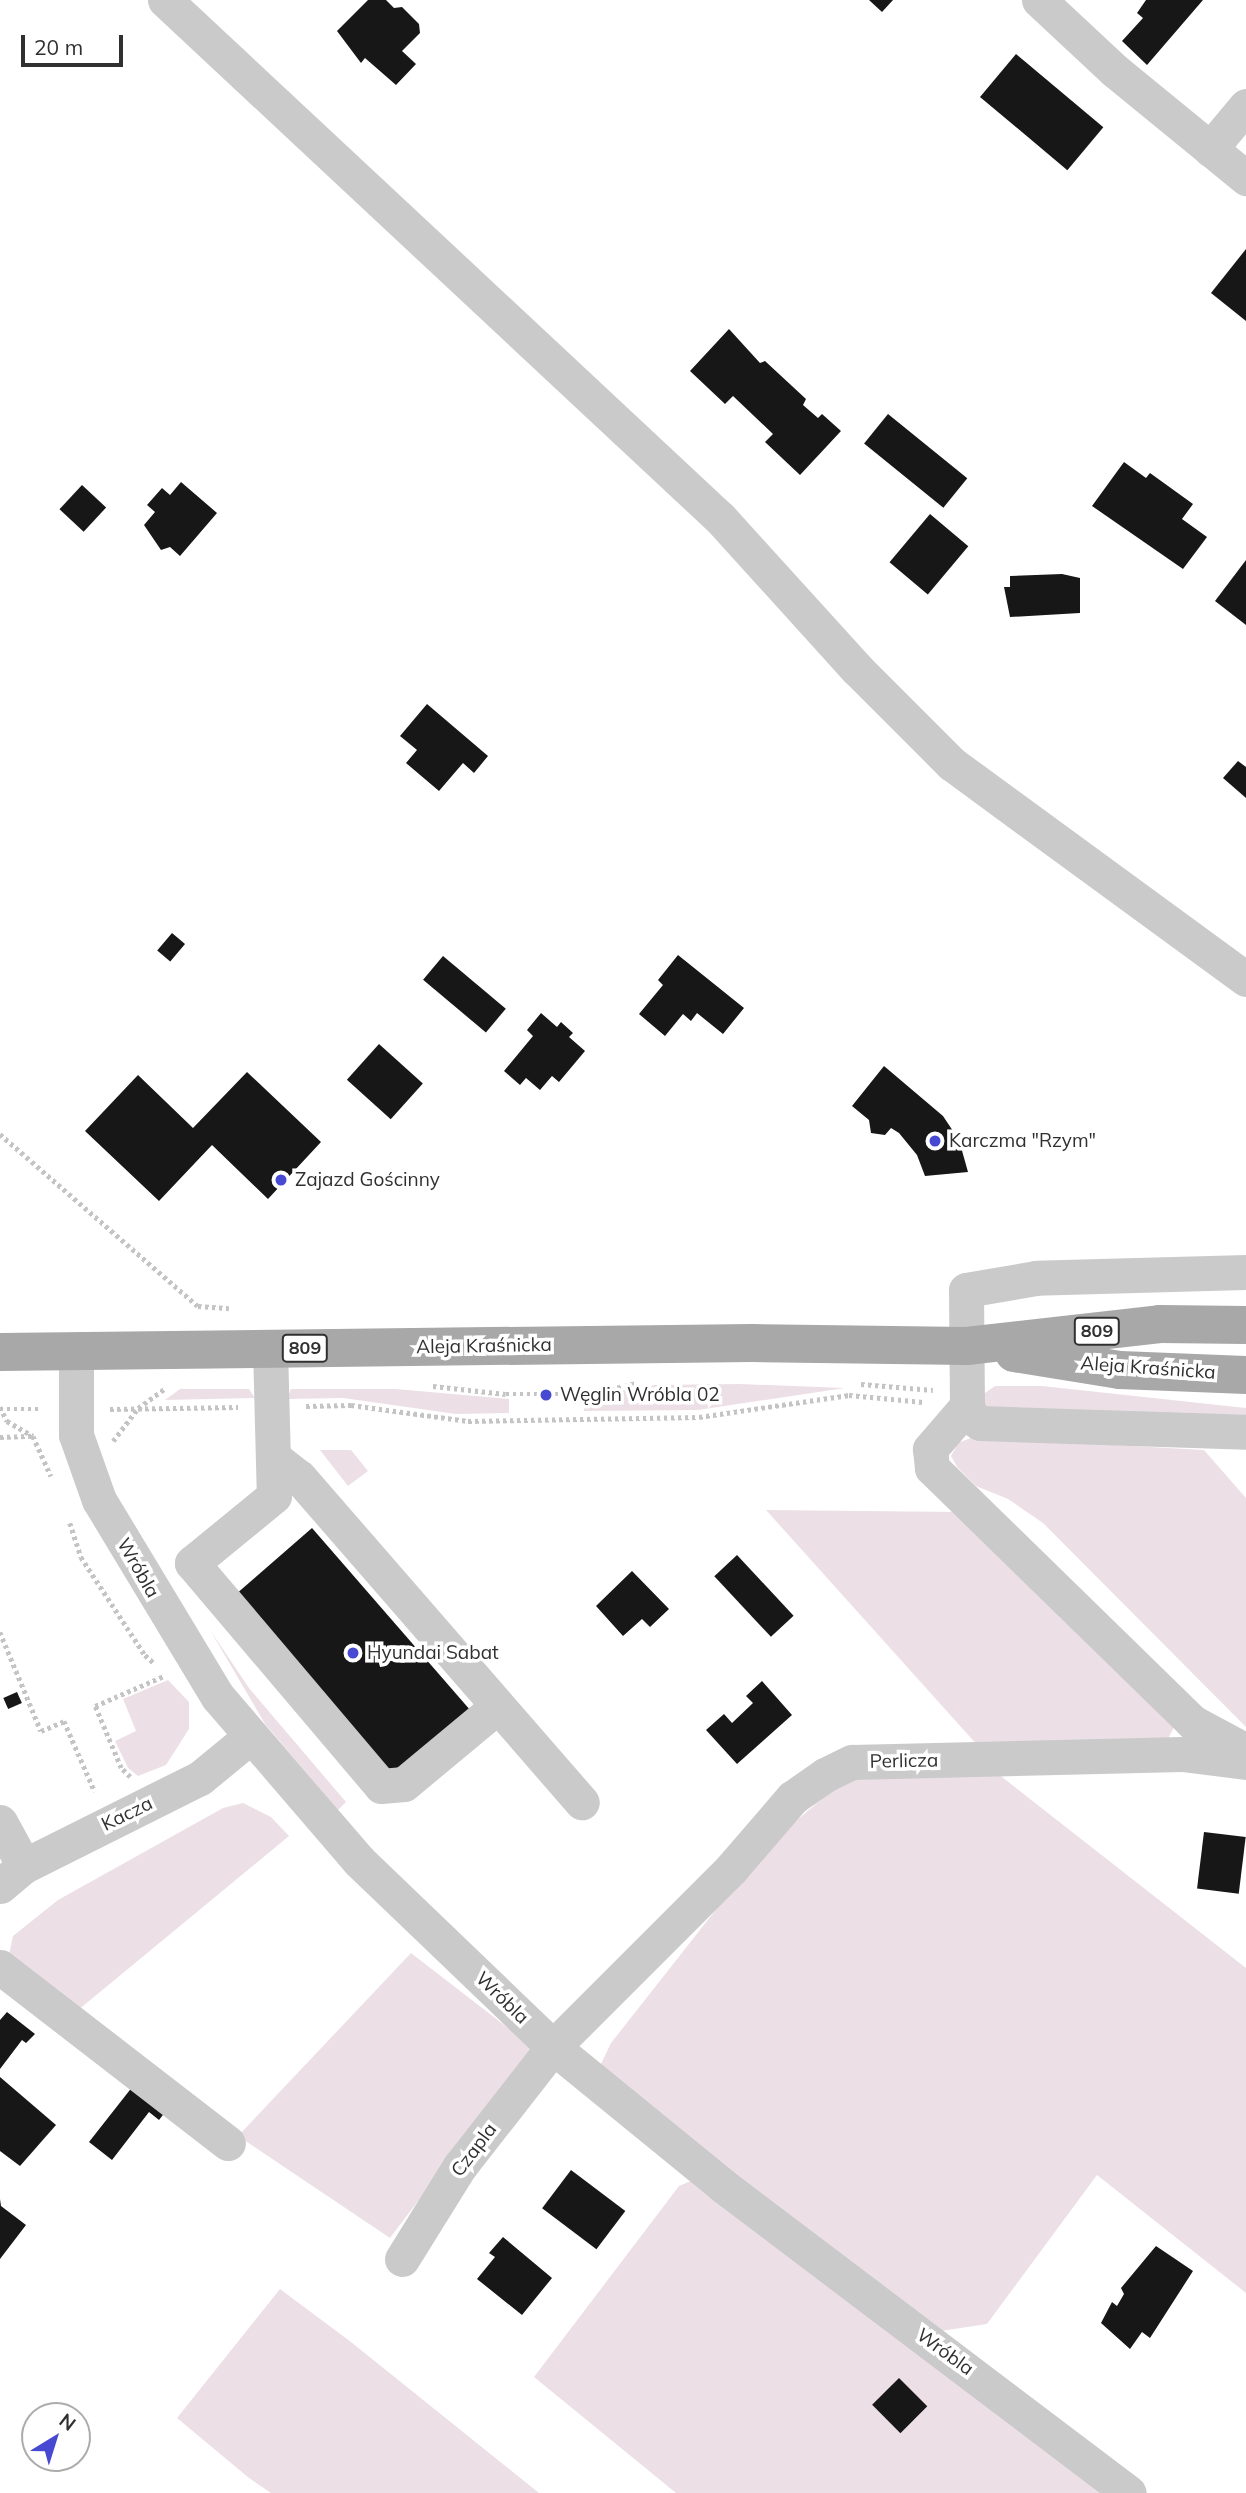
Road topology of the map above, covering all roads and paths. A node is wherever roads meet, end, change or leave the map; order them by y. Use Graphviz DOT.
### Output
graph roads {
  1 [pos="165,0"];
  2 [pos="1039,0"];
  3 [pos="1246,106"];
  4 [pos="1210,149"];
  5 [pos="1246,178"];
  6 [pos="1246,979"];
  7 [pos="0,1134"];
  8 [pos="1246,1272"];
  9 [pos="229,1308"];
  10 [pos="1246,1325"];
  11 [pos="967,1346"];
  12 [pos="270,1348"];
  13 [pos="76,1351"];
  14 [pos="0,1352"];
  15 [pos="1246,1375"];
  16 [pos="640,1382"];
  17 [pos="848,1383"];
  18 [pos="419,1385"];
  19 [pos="967,1400"];
  20 [pos="271,1406"];
  21 [pos="0,1409"];
  22 [pos="76,1409"];
  23 [pos="1246,1432"];
  24 [pos="33,1436"];
  25 [pos="0,1437"];
  26 [pos="273,1457"];
  27 [pos="0,1632"];
  28 [pos="168,1674"];
  29 [pos="498,1706"];
  30 [pos="250,1737"];
  31 [pos="1246,1751"];
  32 [pos="1246,1762"];
  33 [pos="137,1780"];
  34 [pos="99,1799"];
  35 [pos="582,1802"];
  36 [pos="0,1822"];
  37 [pos="12,1876"];
  38 [pos="0,1967"];
  39 [pos="553,2047"];
  40 [pos="228,2143"];
  41 [pos="402,2259"];
  42 [pos="1129,2493"];
  1 -- 6 [label="street"];
  2 -- 4 [label="street"];
  3 -- 4 [label="street"];
  4 -- 5 [label="street"];
  7 -- 9 [label="path"];
  8 -- 11 [label="street"];
  10 -- 11 [label="main road, Aleja Kraśnicka / 809"];
  11 -- 12 [label="main road, Aleja Kraśnicka / 809"];
  11 -- 15 [label="main road, Aleja Kraśnicka / 809"];
  11 -- 19 [label="street"];
  12 -- 13 [label="main road, Aleja Kraśnicka / 809"];
  12 -- 20 [label="street"];
  13 -- 14 [label="main road, Aleja Kraśnicka / 809"];
  13 -- 22 [label="street, Wróbla"];
  16 -- 18 [label="path"];
  17 -- 19 [label="path"];
  19 -- 20 [label="path"];
  19 -- 23 [label="street"];
  19 -- 31 [label="street"];
  20 -- 22 [label="path"];
  20 -- 26 [label="street"];
  21 -- 22 [label="path"];
  22 -- 30 [label="street, Wróbla"];
  24 -- 25 [label="path"];
  26 -- 29 [label="street"];
  26 -- 29 [label="street"];
  27 -- 34 [label="path"];
  28 -- 33 [label="path"];
  29 -- 35 [label="street"];
  30 -- 37 [label="street, Kacza"];
  30 -- 39 [label="street, Wróbla"];
  32 -- 39 [label="street, Perlicza"];
  36 -- 37 [label="street"];
  38 -- 40 [label="street"];
  39 -- 41 [label="street, Czapla"];
  39 -- 42 [label="street, Wróbla"];
}
